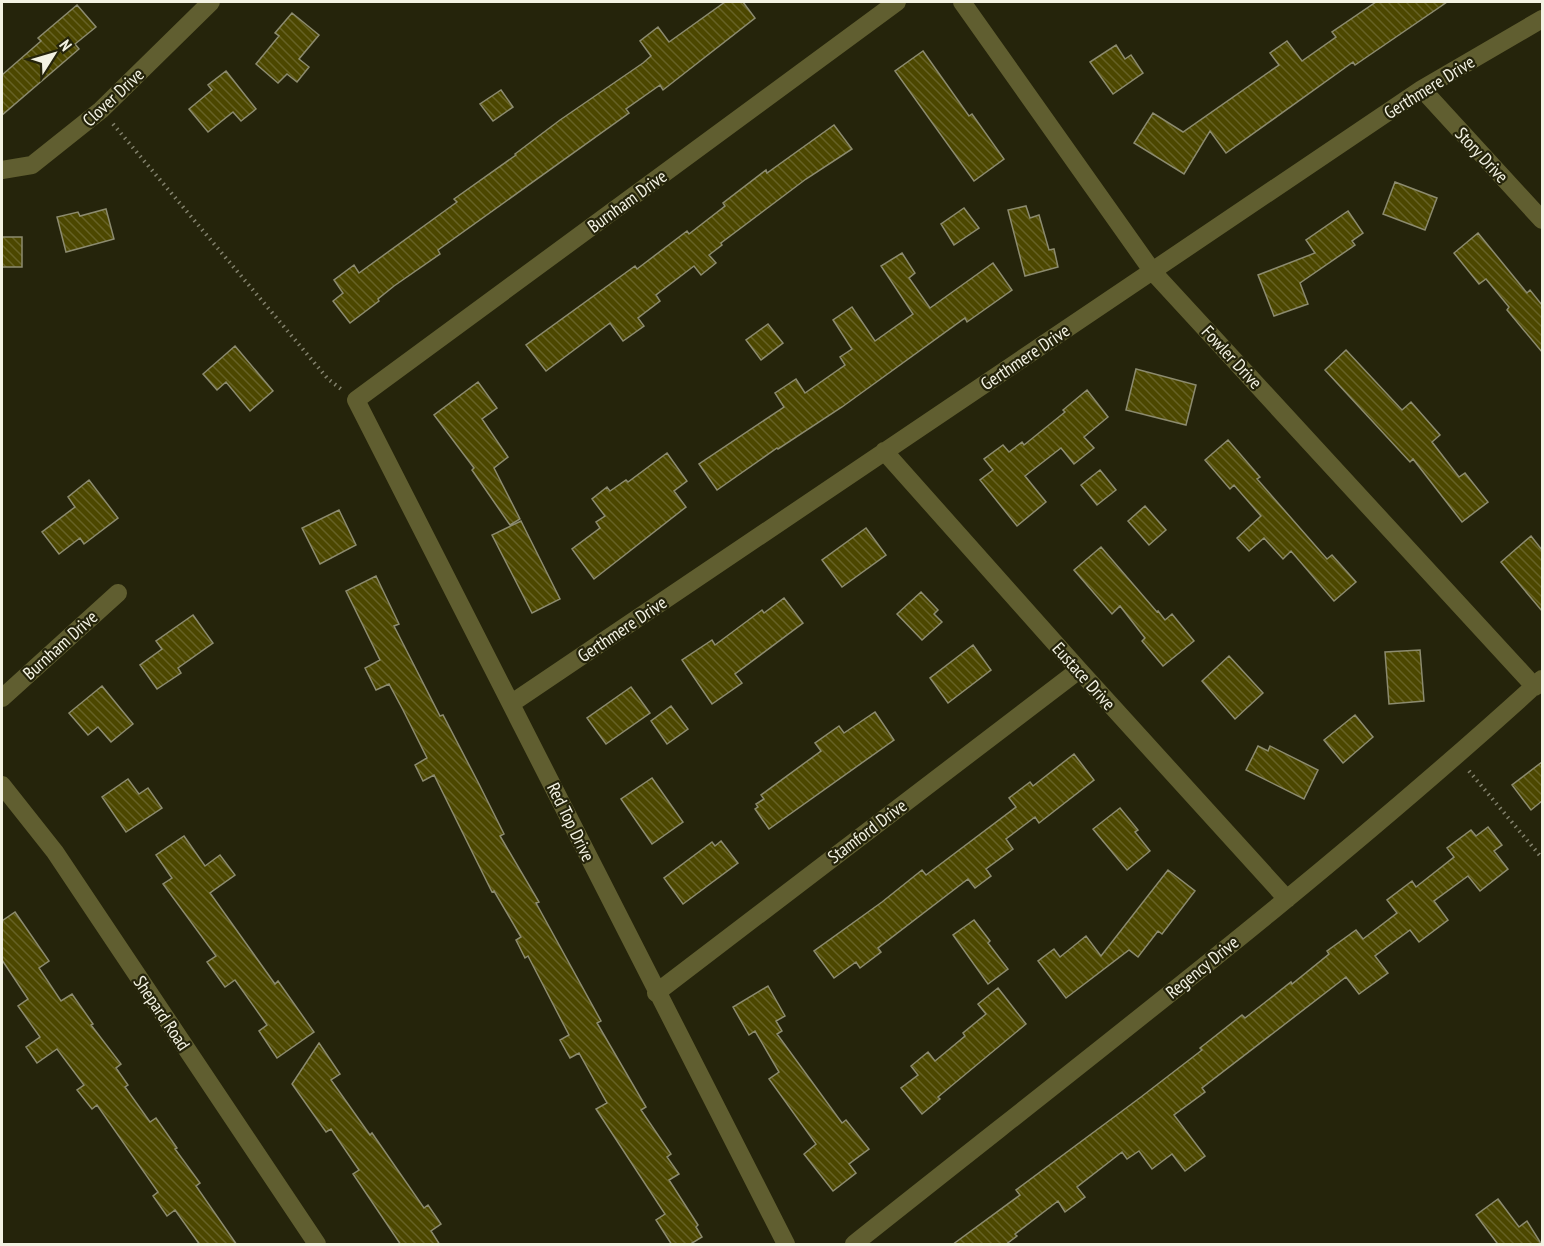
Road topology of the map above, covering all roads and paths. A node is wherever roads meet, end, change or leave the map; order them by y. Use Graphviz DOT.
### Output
graph roads {
  1 [pos="211,2"];
  2 [pos="897,2"];
  3 [pos="962,2"];
  4 [pos="1542,19"];
  5 [pos="1422,89"];
  6 [pos="101,110"];
  7 [pos="2,170"];
  8 [pos="1542,220"];
  9 [pos="1153,272"];
  10 [pos="357,399"];
  11 [pos="884,451"];
  12 [pos="118,593"];
  13 [pos="1079,670"];
  14 [pos="1538,683"];
  15 [pos="2,698"];
  16 [pos="512,703"];
  17 [pos="1457,757"];
  18 [pos="2,785"];
  19 [pos="1542,858"];
  20 [pos="1287,899"];
  21 [pos="656,993"];
  22 [pos="317,1245"];
  23 [pos="786,1245"];
  24 [pos="854,1245"];
  1 -- 6 [label="street, Clover Drive"];
  2 -- 10 [label="street, Burnham Drive"];
  3 -- 9 [label="street, Fowler Drive"];
  4 -- 5 [label="street, Gerthmere Drive"];
  5 -- 8 [label="street, Story Drive"];
  5 -- 9 [label="street, Gerthmere Drive"];
  6 -- 7 [label="street, Clover Drive"];
  6 -- 10 [label="path"];
  9 -- 11 [label="street, Gerthmere Drive"];
  9 -- 14 [label="street, Fowler Drive"];
  10 -- 16 [label="street, Red Top Drive"];
  11 -- 13 [label="street, Eustace Drive"];
  11 -- 16 [label="street, Gerthmere Drive"];
  12 -- 15 [label="street, Burnham Drive"];
  13 -- 20 [label="street, Eustace Drive"];
  13 -- 21 [label="street, Stamford Drive"];
  14 -- 17 [label="street, Regency Drive"];
  16 -- 21 [label="street, Red Top Drive"];
  17 -- 19 [label="path"];
  17 -- 20 [label="street, Regency Drive"];
  18 -- 22 [label="street, Shepard Road"];
  20 -- 24 [label="street, Regency Drive"];
  21 -- 23 [label="street, Red Top Drive"];
}
